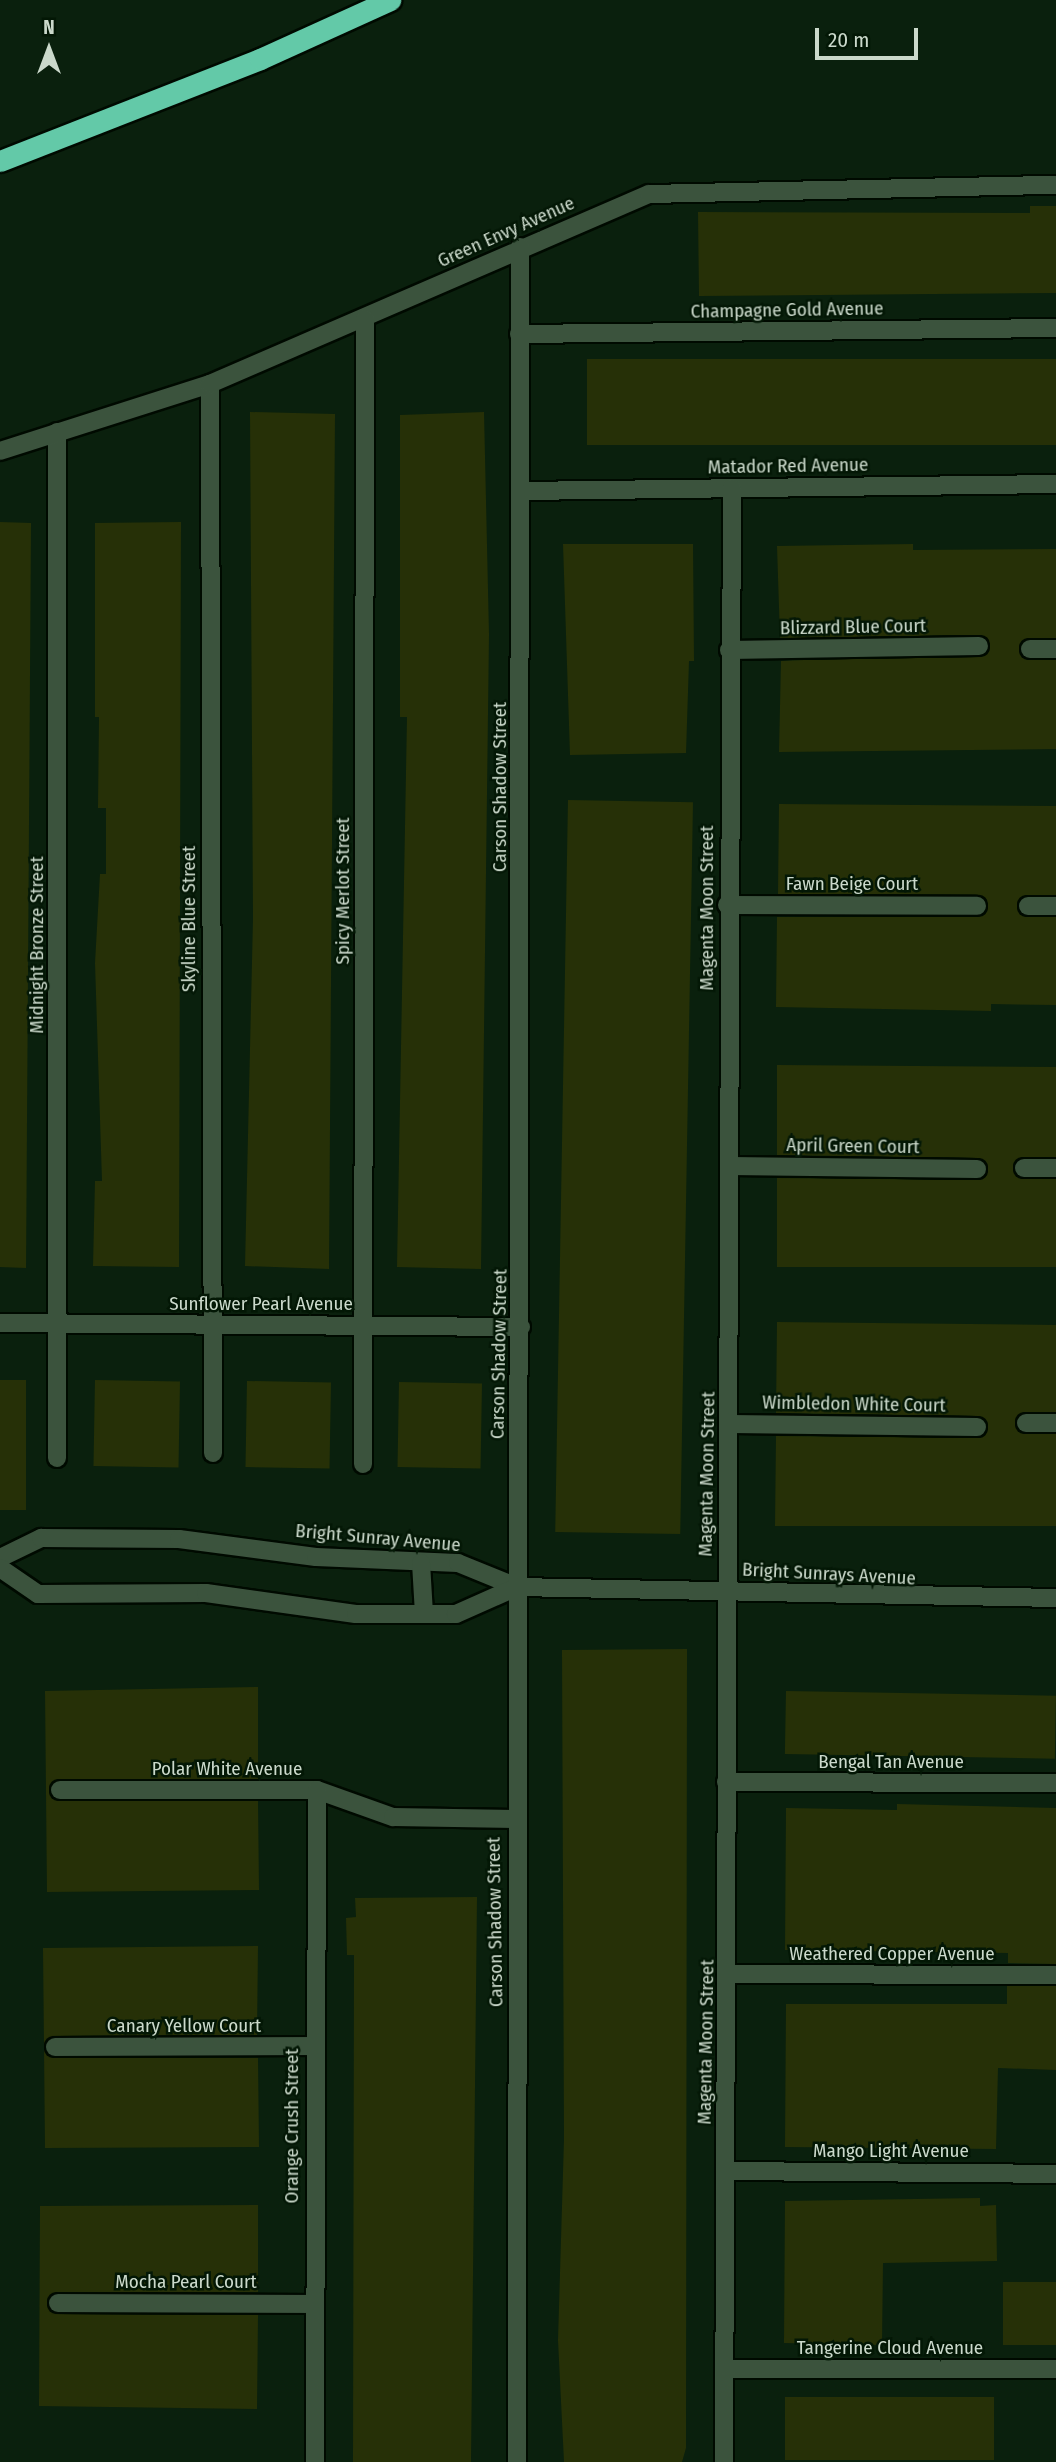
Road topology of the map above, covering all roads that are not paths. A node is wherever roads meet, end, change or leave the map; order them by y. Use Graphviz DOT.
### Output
graph roads {
  1 [pos="390,0"];
  2 [pos="0,161"];
  3 [pos="1056,185"];
  4 [pos="520,247"];
  5 [pos="365,319"];
  6 [pos="1056,328"];
  7 [pos="519,334"];
  8 [pos="210,384"];
  9 [pos="57,432"];
  10 [pos="0,451"];
  11 [pos="1056,484"];
  12 [pos="732,488"];
  13 [pos="521,491"];
  14 [pos="979,646"];
  15 [pos="1030,649"];
  16 [pos="1056,649"];
  17 [pos="729,650"];
  18 [pos="727,905"];
  19 [pos="977,906"];
  20 [pos="1028,906"];
  21 [pos="1056,906"];
  22 [pos="730,1166"];
  23 [pos="1024,1168"];
  24 [pos="1056,1168"];
  25 [pos="977,1169"];
  26 [pos="0,1323"];
  27 [pos="58,1324"];
  28 [pos="210,1325"];
  29 [pos="362,1326"];
  30 [pos="521,1327"];
  31 [pos="1026,1423"];
  32 [pos="1056,1423"];
  33 [pos="731,1424"];
  34 [pos="977,1427"];
  35 [pos="214,1454"];
  36 [pos="57,1458"];
  37 [pos="363,1464"];
  38 [pos="0,1558"];
  39 [pos="421,1563"];
  40 [pos="0,1569"];
  41 [pos="517,1587"];
  42 [pos="725,1589"];
  43 [pos="1056,1598"];
  44 [pos="424,1614"];
  45 [pos="726,1782"];
  46 [pos="1056,1783"];
  47 [pos="60,1790"];
  48 [pos="317,1790"];
  49 [pos="515,1819"];
  50 [pos="728,1974"];
  51 [pos="1056,1975"];
  52 [pos="313,2046"];
  53 [pos="55,2047"];
  54 [pos="725,2171"];
  55 [pos="1056,2174"];
  56 [pos="58,2302"];
  57 [pos="313,2304"];
  58 [pos="724,2369"];
  59 [pos="1056,2369"];
  60 [pos="315,2462"];
  61 [pos="517,2462"];
  62 [pos="724,2462"];
  1 -- 2 [label="highway"];
  3 -- 4 [label="street, Green Envy Avenue"];
  4 -- 5 [label="street, Green Envy Avenue"];
  4 -- 7 [label="street, Carson Shadow Street"];
  5 -- 8 [label="street, Green Envy Avenue"];
  5 -- 29 [label="street, Spicy Merlot Street"];
  6 -- 7 [label="street, Champagne Gold Avenue"];
  7 -- 13 [label="street, Carson Shadow Street"];
  8 -- 9 [label="street, Green Envy Avenue"];
  8 -- 28 [label="street, Skyline Blue Street"];
  9 -- 10 [label="street, Green Envy Avenue"];
  9 -- 27 [label="street, Midnight Bronze Street"];
  11 -- 12 [label="street, Matador Red Avenue"];
  12 -- 13 [label="street, Matador Red Avenue"];
  12 -- 17 [label="street, Magenta Moon Street"];
  13 -- 30 [label="street, Carson Shadow Street"];
  14 -- 17 [label="street, Blizzard Blue Court"];
  15 -- 16 [label="street"];
  17 -- 18 [label="street, Magenta Moon Street"];
  18 -- 19 [label="street, Fawn Beige Court"];
  18 -- 22 [label="street, Magenta Moon Street"];
  20 -- 21 [label="street"];
  22 -- 25 [label="street, April Green Court"];
  22 -- 33 [label="street, Magenta Moon Street"];
  23 -- 24 [label="street"];
  26 -- 27 [label="street, Sunflower Pearl Avenue"];
  27 -- 28 [label="street, Sunflower Pearl Avenue"];
  27 -- 36 [label="street, Midnight Bronze Street"];
  28 -- 29 [label="street, Sunflower Pearl Avenue"];
  28 -- 35 [label="street, Skyline Blue Street"];
  29 -- 30 [label="street, Sunflower Pearl Avenue"];
  29 -- 37 [label="street, Spicy Merlot Street"];
  30 -- 41 [label="street, Carson Shadow Street"];
  31 -- 32 [label="street"];
  33 -- 34 [label="street, Wimbledon White Court"];
  33 -- 42 [label="street, Magenta Moon Street"];
  38 -- 39 [label="street, Bright Sunray Avenue"];
  39 -- 41 [label="street, Bright Sunray Avenue"];
  39 -- 44 [label="street"];
  40 -- 44 [label="street"];
  41 -- 42 [label="street, Bright Sunrays Avenue"];
  41 -- 44 [label="street"];
  41 -- 49 [label="street, Carson Shadow Street"];
  42 -- 43 [label="street, Bright Sunrays Avenue"];
  42 -- 45 [label="street, Magenta Moon Street"];
  45 -- 46 [label="street, Bengal Tan Avenue"];
  45 -- 50 [label="street, Magenta Moon Street"];
  47 -- 48 [label="street, Polar White Avenue"];
  48 -- 49 [label="street, Polar White Avenue"];
  48 -- 52 [label="street, Orange Crush Street"];
  49 -- 61 [label="street, Carson Shadow Street"];
  50 -- 51 [label="street, Weathered Copper Avenue"];
  50 -- 54 [label="street, Magenta Moon Street"];
  52 -- 53 [label="street, Canary Yellow Court"];
  52 -- 57 [label="street, Orange Crush Street"];
  54 -- 55 [label="street, Mango Light Avenue"];
  54 -- 58 [label="street, Magenta Moon Street"];
  56 -- 57 [label="street, Mocha Pearl Court"];
  57 -- 60 [label="street, Orange Crush Street"];
  58 -- 59 [label="street, Tangerine Cloud Avenue"];
  58 -- 62 [label="street, Magenta Moon Street"];
}
